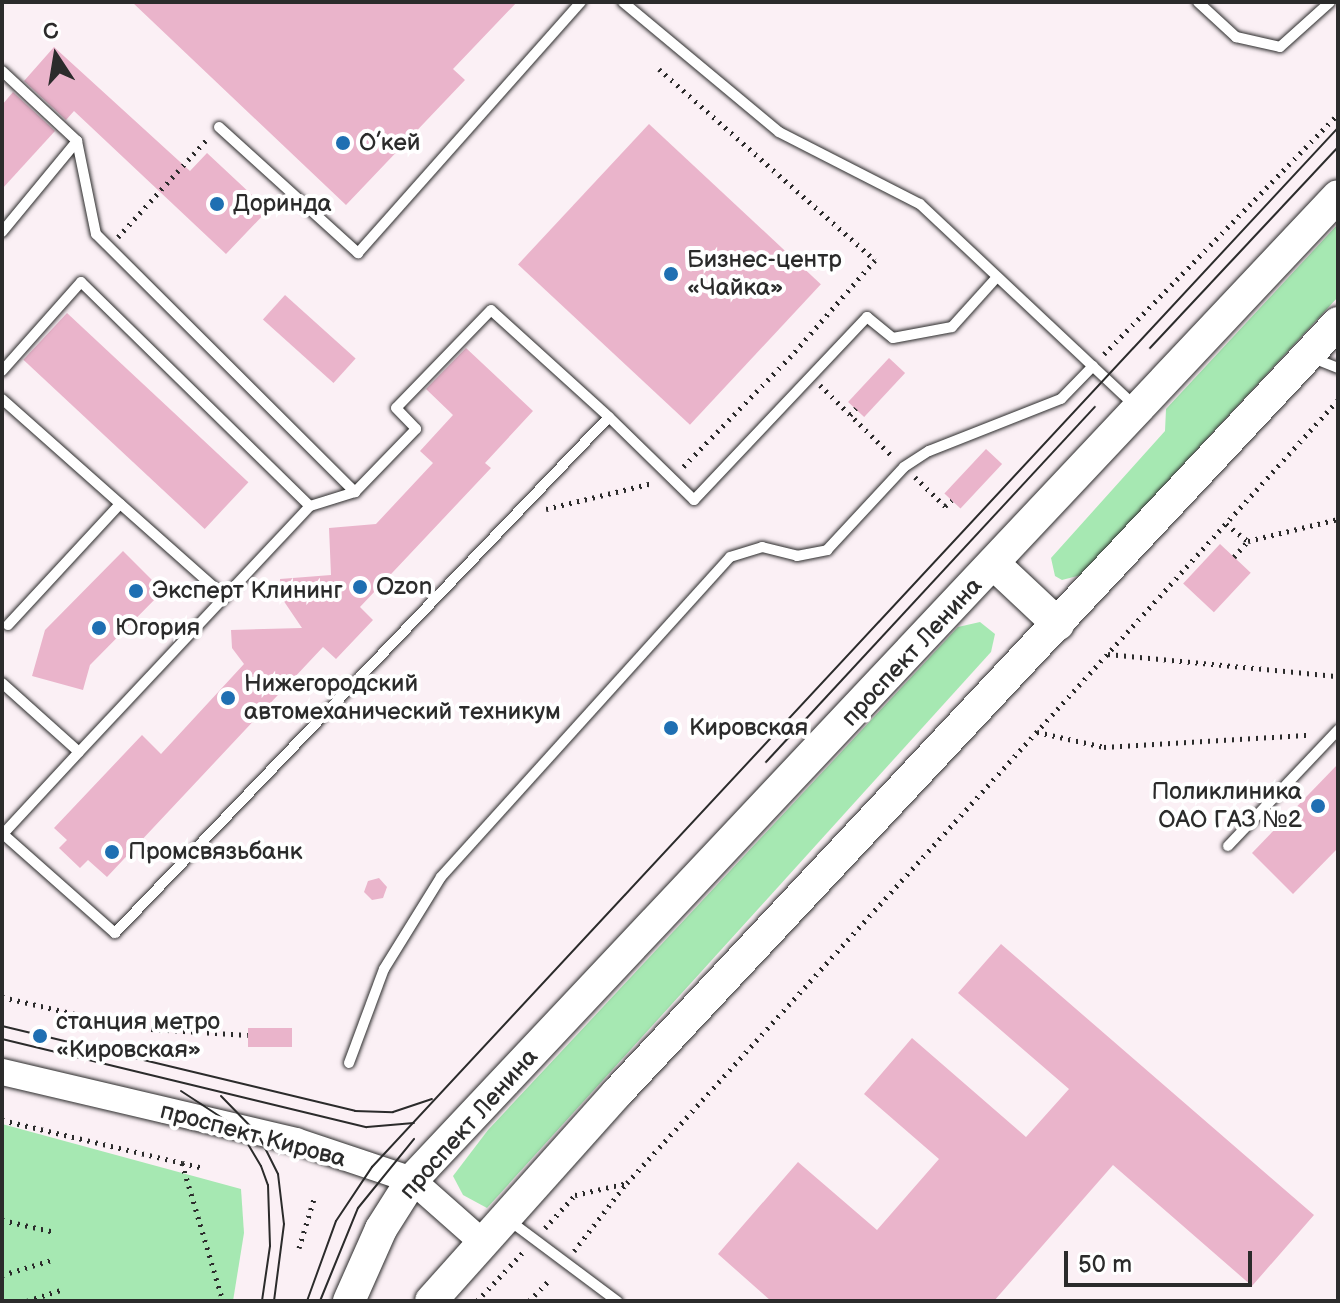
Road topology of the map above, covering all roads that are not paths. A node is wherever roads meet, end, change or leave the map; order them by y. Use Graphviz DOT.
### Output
graph roads {
  1 [pos="581,2"];
  2 [pos="623,2"];
  3 [pos="1198,2"];
  4 [pos="1330,2"];
  5 [pos="2,71"];
  6 [pos="219,127"];
  7 [pos="77,141"];
  8 [pos="1338,196"];
  9 [pos="2,232"];
  10 [pos="997,277"];
  11 [pos="1338,323"];
  12 [pos="1307,356"];
  13 [pos="1093,366"];
  14 [pos="1338,368"];
  15 [pos="2,371"];
  16 [pos="2,399"];
  17 [pos="1137,407"];
  18 [pos="609,417"];
  19 [pos="355,492"];
  20 [pos="120,504"];
  21 [pos="310,506"];
  22 [pos="994,564"];
  23 [pos="225,597"];
  24 [pos="1058,624"];
  25 [pos="8,625"];
  26 [pos="2,683"];
  27 [pos="1337,732"];
  28 [pos="79,752"];
  29 [pos="2,834"];
  30 [pos="1228,846"];
  31 [pos="349,1063"];
  32 [pos="2,1072"];
  33 [pos="412,1180"];
  34 [pos="504,1216"];
  35 [pos="482,1242"];
  36 [pos="349,1301"];
  37 [pos="431,1301"];
  38 [pos="617,1301"];
  1 -- 6 [label="lane"];
  2 -- 10 [label="lane"];
  3 -- 4 [label="lane"];
  5 -- 7 [label="lane"];
  7 -- 9 [label="lane"];
  7 -- 19 [label="lane"];
  8 -- 17 [label="main road, проспект Ленина"];
  10 -- 13 [label="lane"];
  10 -- 18 [label="lane"];
  11 -- 12 [label="main road"];
  12 -- 14 [label="lane"];
  12 -- 24 [label="main road"];
  13 -- 17 [label="lane"];
  13 -- 31 [label="lane"];
  15 -- 21 [label="lane"];
  16 -- 20 [label="lane"];
  17 -- 22 [label="main road, проспект Ленина"];
  18 -- 19 [label="lane"];
  18 -- 29 [label="lane"];
  19 -- 21 [label="lane"];
  20 -- 23 [label="lane"];
  20 -- 25 [label="lane"];
  21 -- 23 [label="lane"];
  22 -- 24 [label="main road"];
  22 -- 33 [label="main road, проспект Ленина"];
  23 -- 28 [label="lane"];
  24 -- 34 [label="main road"];
  26 -- 28 [label="lane"];
  27 -- 30 [label="lane"];
  28 -- 29 [label="lane"];
  32 -- 33 [label="street, проспект Кирова"];
  33 -- 35 [label="street, проспект Кирова"];
  33 -- 36 [label="main road, проспект Ленина"];
  34 -- 35 [label="main road"];
  34 -- 38 [label="lane"];
  35 -- 37 [label="main road"];
}
